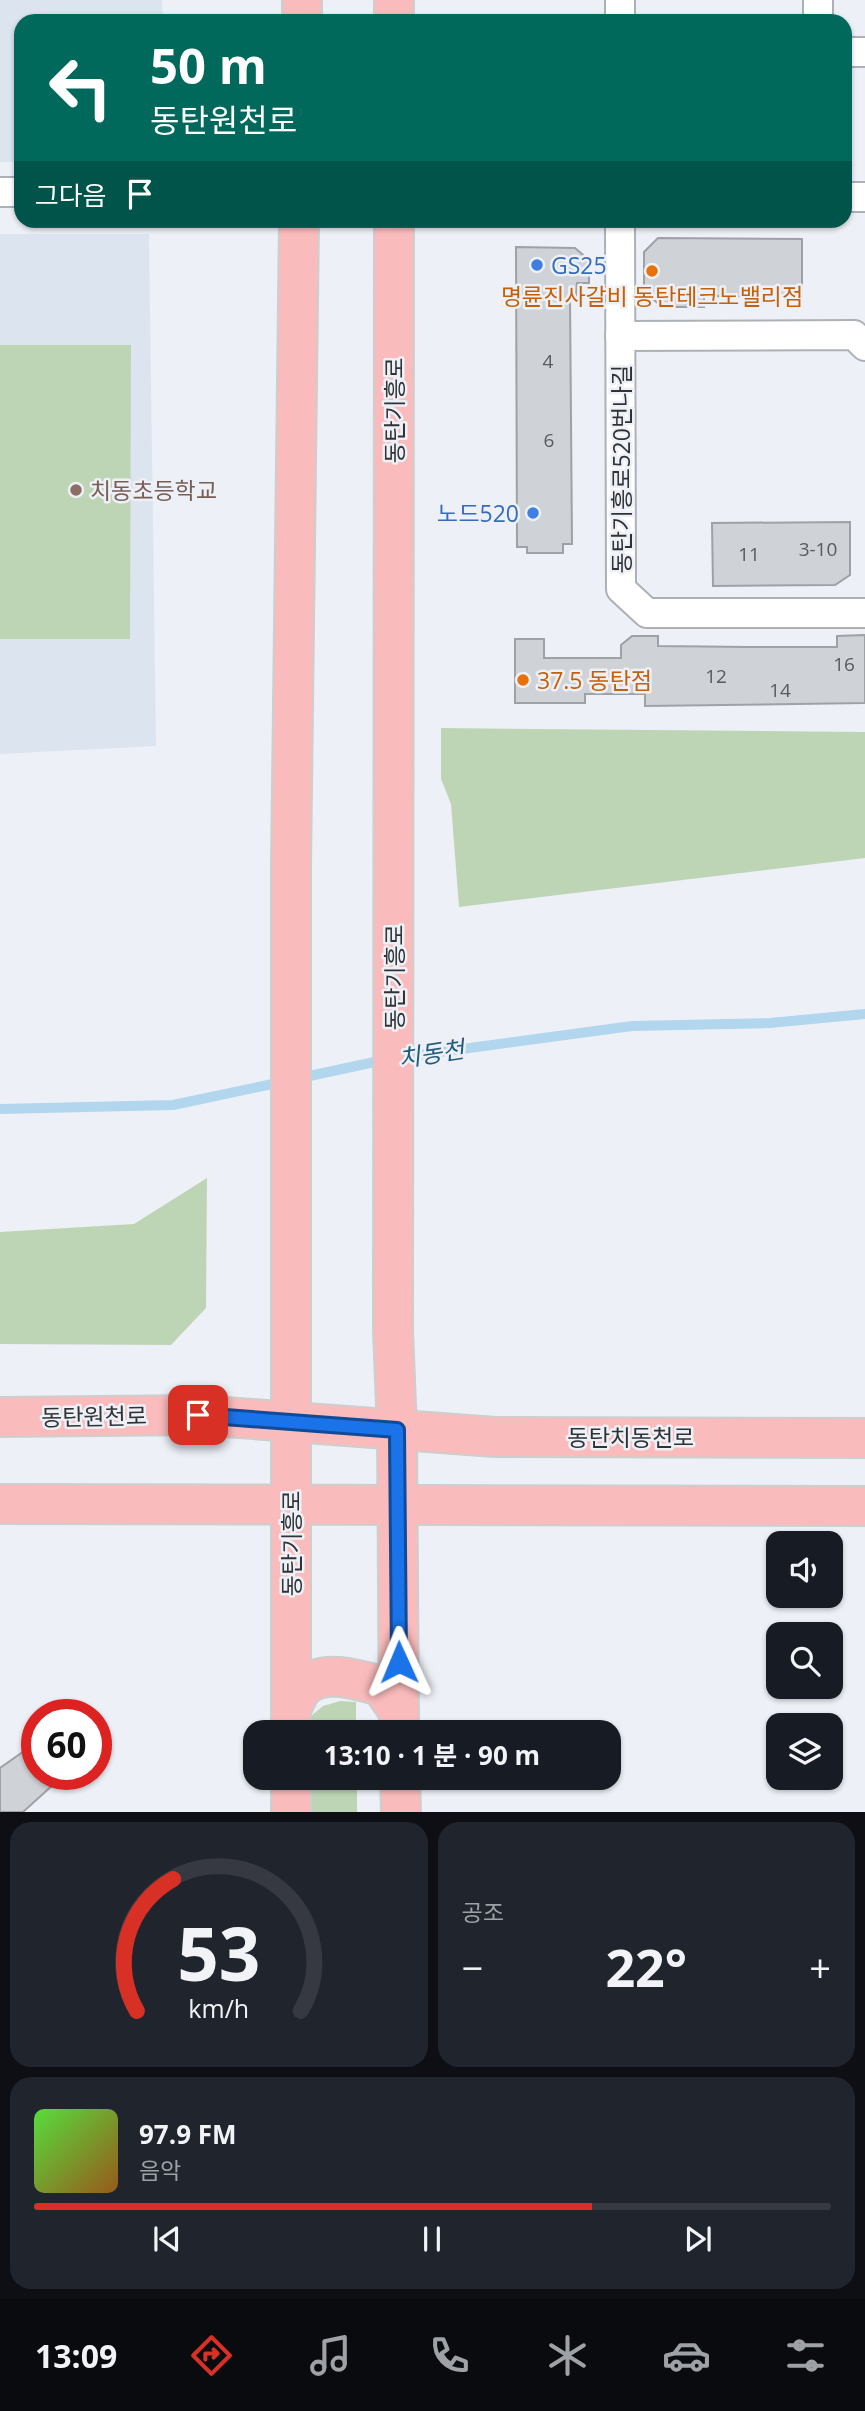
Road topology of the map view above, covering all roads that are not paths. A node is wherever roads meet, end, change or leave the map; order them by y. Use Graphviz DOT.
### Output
graph roads {
  1 [pos="299,228"];
  2 [pos="394,228"];
  3 [pos="620,228"];
  4 [pos="620,336"];
  5 [pos="865,346"];
  6 [pos="865,613"];
  7 [pos="0,1417"];
  8 [pos="290,1422"];
  9 [pos="397,1430"];
  10 [pos="865,1437"];
  11 [pos="0,1504"];
  12 [pos="290,1505"];
  13 [pos="397,1506"];
  14 [pos="865,1506"];
  15 [pos="291,1720"];
  16 [pos="291,1720"];
  17 [pos="398,1720"];
  18 [pos="399,1720"];
  19 [pos="291,1790"];
  20 [pos="400,1790"];
  21 [pos="291,1812"];
  22 [pos="401,1812"];
  1 -- 8 [label="main road, 동탄기흥로"];
  2 -- 9 [label="main road, 동탄기흥로"];
  3 -- 4 [label="street, 동탄기흥로520번나길"];
  4 -- 5 [label="street"];
  4 -- 6 [label="street, 동탄기흥로520번나길"];
  7 -- 8 [label="main road, 동탄원천로"];
  8 -- 9 [label="main road, 동탄원천로"];
  8 -- 12 [label="main road, 동탄기흥로"];
  9 -- 10 [label="main road, 동탄치동천로"];
  9 -- 13 [label="main road, 동탄기흥로"];
  11 -- 12 [label="main road"];
  12 -- 13 [label="main road"];
  12 -- 15 [label="main road, 동탄기흥로"];
  13 -- 14 [label="main road"];
  13 -- 18 [label="main road, 동탄기흥로"];
  16 -- 17 [label="main road"];
  19 -- 21 [label="main road"];
  20 -- 22 [label="main road"];
}
